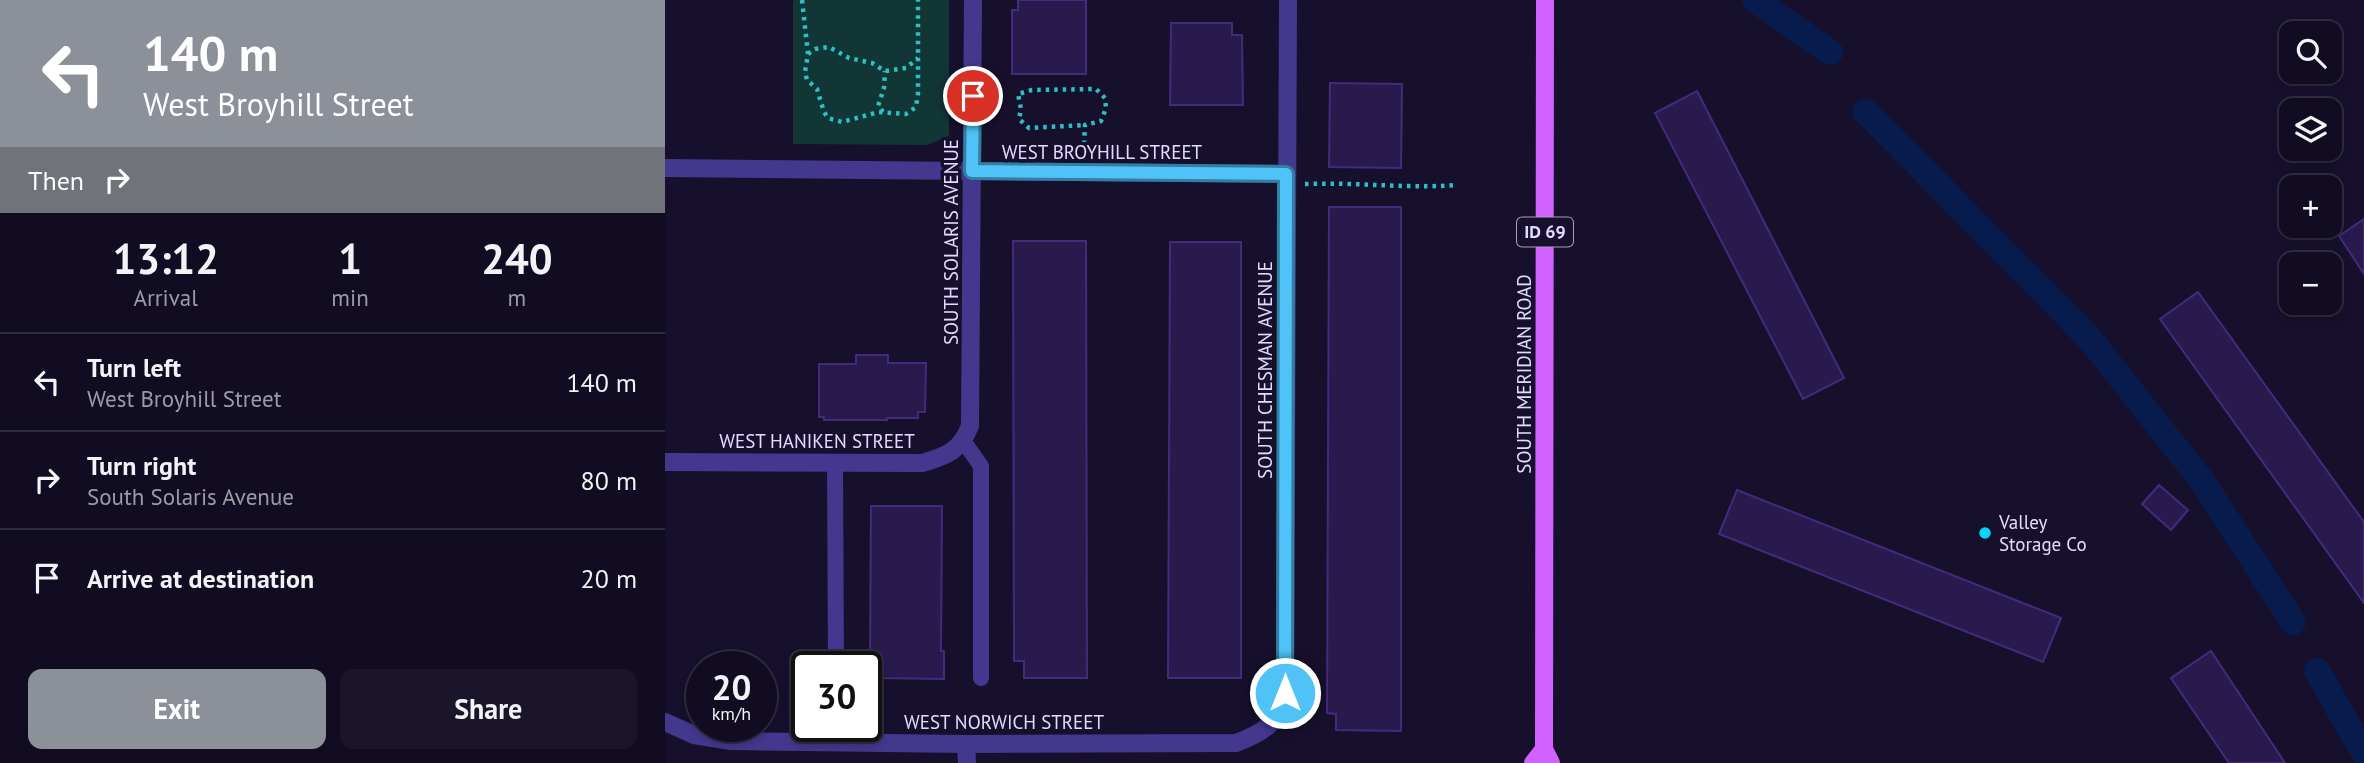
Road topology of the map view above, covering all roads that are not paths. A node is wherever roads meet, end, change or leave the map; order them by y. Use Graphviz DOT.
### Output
graph roads {
  1 [pos="973,0"];
  2 [pos="1288,0"];
  3 [pos="1545,0"];
  4 [pos="665,168"];
  5 [pos="972,171"];
  6 [pos="1292,179"];
  7 [pos="964,442"];
  8 [pos="665,461"];
  9 [pos="835,463"];
  10 [pos="836,651"];
  11 [pos="981,678"];
  12 [pos="665,722"];
  13 [pos="1261,734"];
  14 [pos="966,744"];
  15 [pos="1540,759"];
  16 [pos="967,763"];
  1 -- 5 [label="street, SOUTH SOLARIS AVENUE"];
  2 -- 6 [label="street, SOUTH CHESMAN AVENUE"];
  3 -- 15 [label="main road, SOUTH MERIDIAN ROAD / ID 69"];
  4 -- 5 [label="street, WEST BROYHILL STREET"];
  5 -- 6 [label="street, WEST BROYHILL STREET"];
  5 -- 7 [label="street, SOUTH SOLARIS AVENUE"];
  6 -- 13 [label="street, SOUTH CHESMAN AVENUE"];
  7 -- 9 [label="street, WEST HANIKEN STREET"];
  7 -- 11 [label="lane"];
  8 -- 9 [label="street, WEST HANIKEN STREET"];
  9 -- 10 [label="lane"];
  12 -- 14 [label="street, WEST NORWICH STREET"];
  13 -- 14 [label="street, WEST NORWICH STREET"];
  14 -- 16 [label="street"];
}
